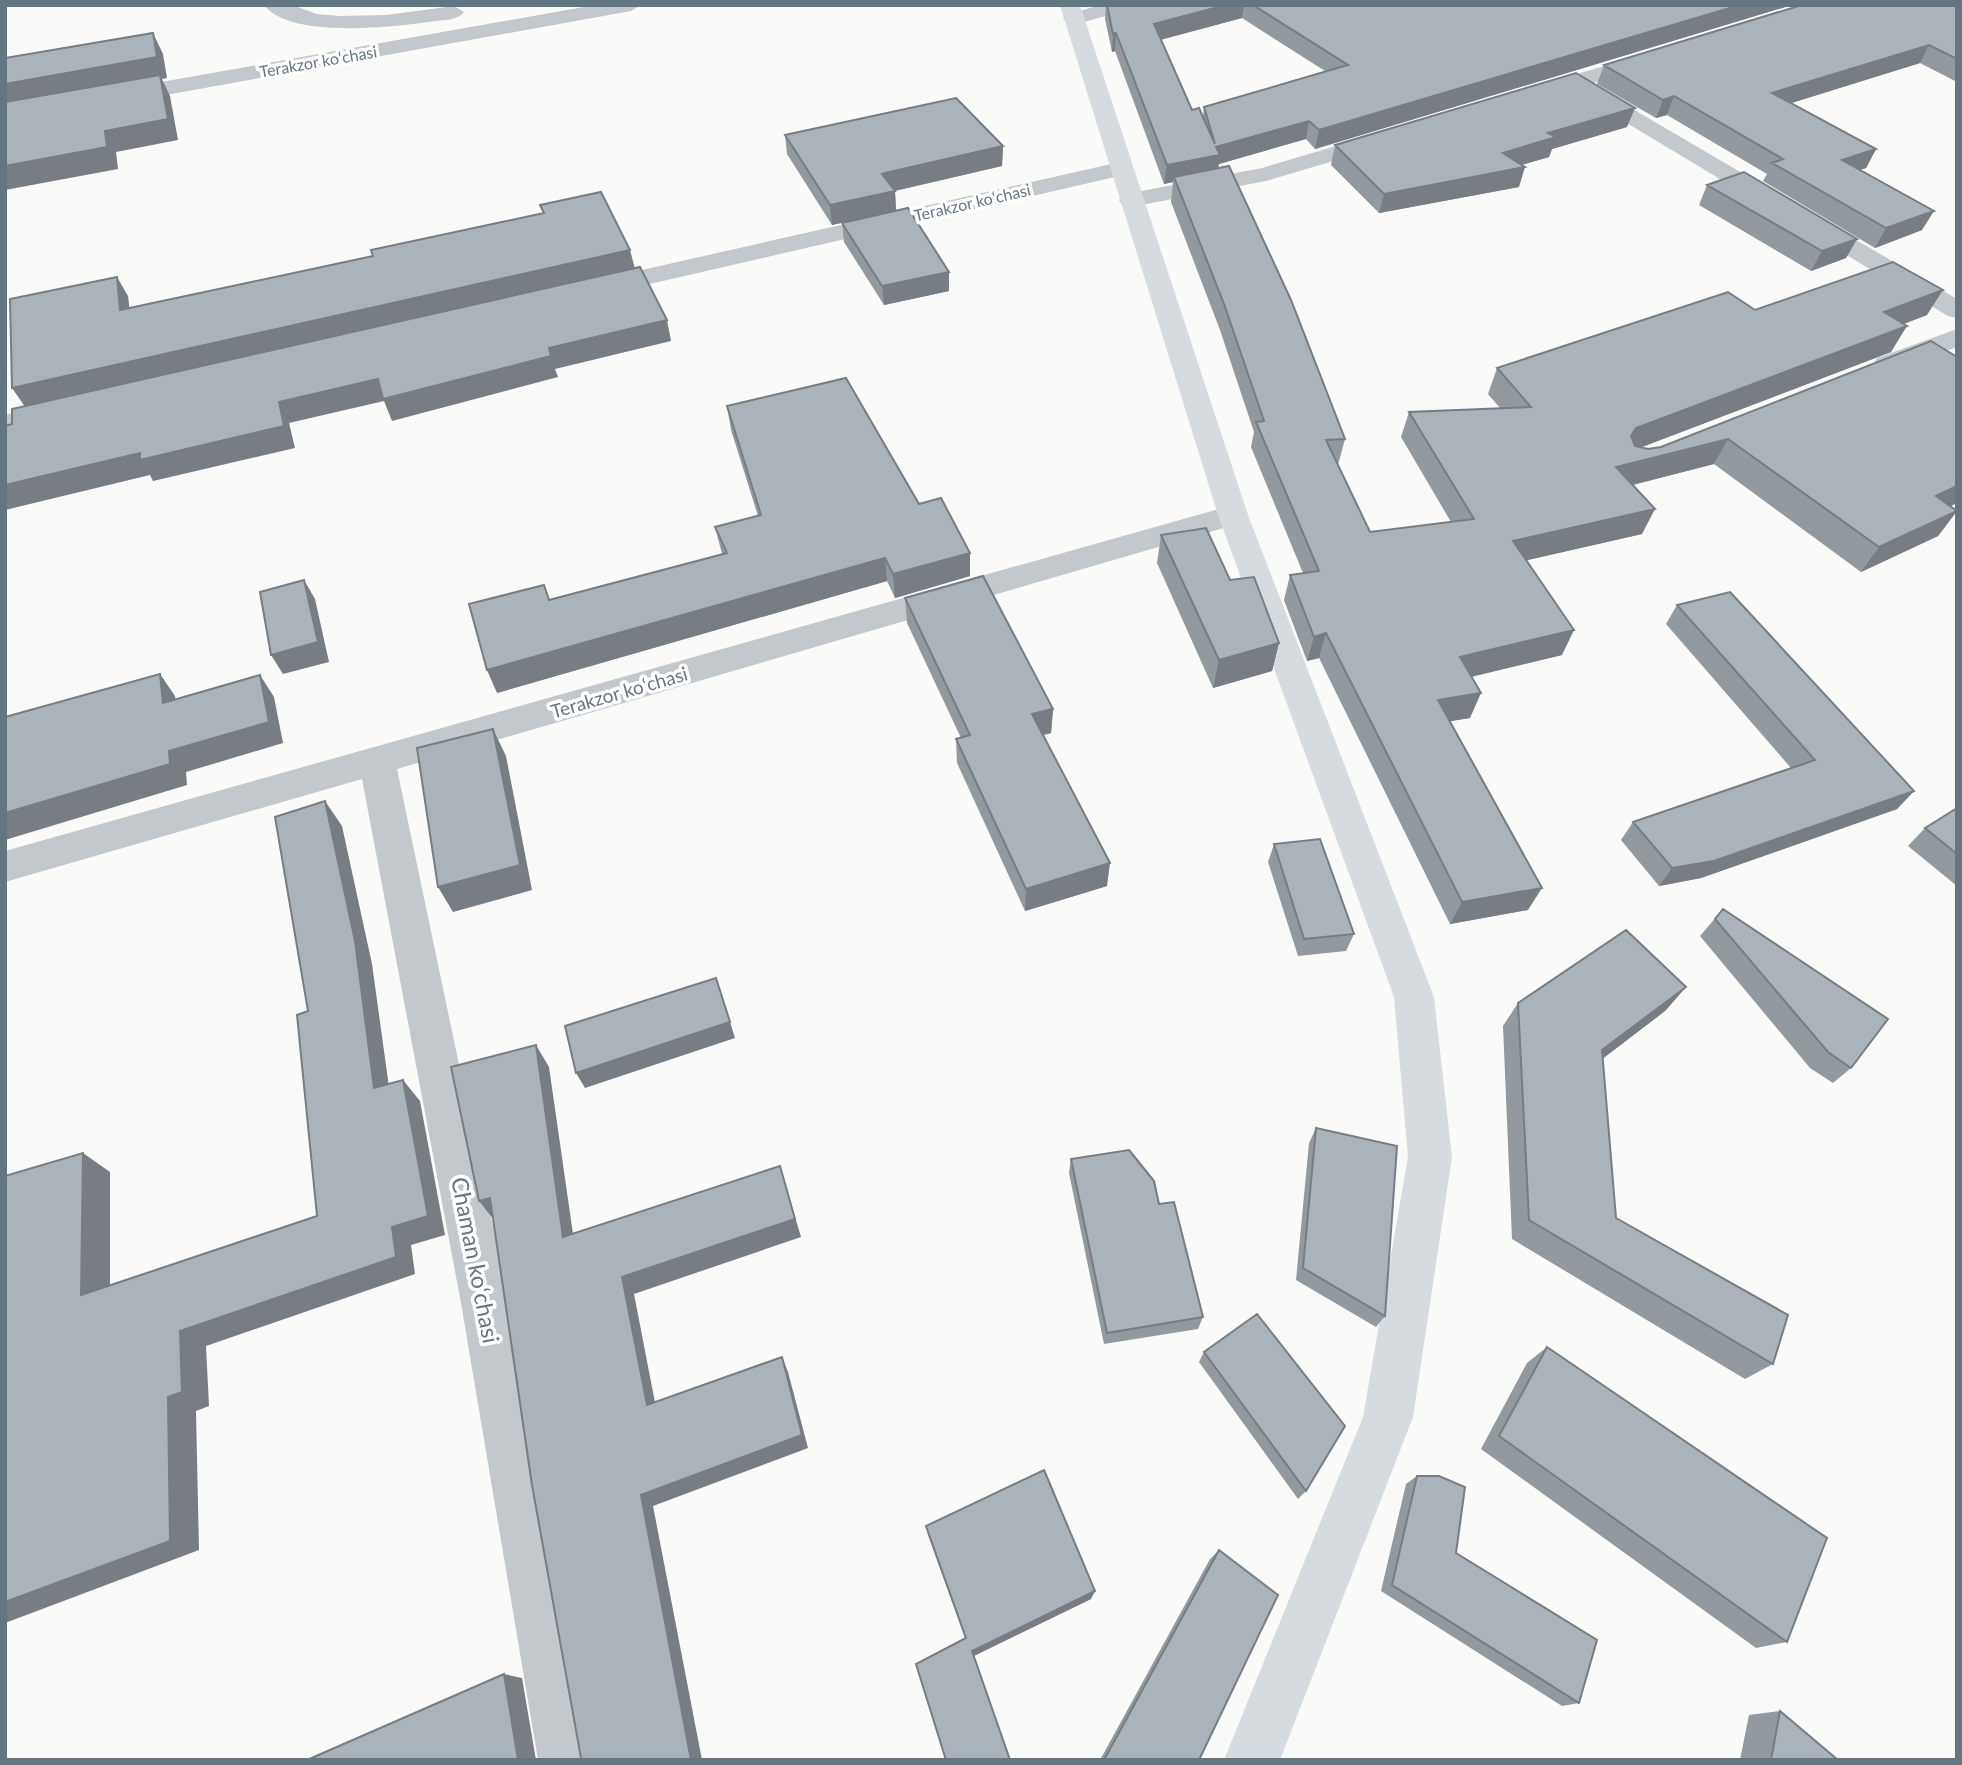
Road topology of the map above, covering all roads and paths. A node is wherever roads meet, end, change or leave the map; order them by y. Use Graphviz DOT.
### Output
graph roads {
  1 [pos="274,5"];
  2 [pos="631,5"];
  3 [pos="1124,5"];
  4 [pos="477,9"];
  5 [pos="1072,12"];
  6 [pos="1666,54"];
  7 [pos="1574,82"];
  8 [pos="97,100"];
  9 [pos="1507,102"];
  10 [pos="1400,134"];
  11 [pos="1126,184"];
  12 [pos="563,296"];
  13 [pos="1957,310"];
  14 [pos="1957,337"];
  15 [pos="1856,377"];
  16 [pos="87,405"];
  17 [pos="5,424"];
  18 [pos="1233,515"];
  19 [pos="377,761"];
  20 [pos="5,867"];
  21 [pos="566,1760"];
  22 [pos="1252,1760"];
  1 -- 4 [label="street"];
  2 -- 8 [label="street, Terakzor koʻchasi"];
  3 -- 5 [label="street"];
  5 -- 11 [label="street"];
  6 -- 7 [label="street"];
  7 -- 9 [label="street"];
  7 -- 13 [label="street"];
  10 -- 11 [label="street, Terakzor koʻchasi"];
  11 -- 12 [label="street, Terakzor koʻchasi"];
  11 -- 18 [label="street"];
  14 -- 15 [label="street"];
  16 -- 17 [label="street"];
  18 -- 19 [label="street, Terakzor koʻchasi"];
  18 -- 22 [label="street"];
  19 -- 20 [label="street, Terakzor koʻchasi"];
  19 -- 21 [label="street, Chaman koʻchasi"];
}
